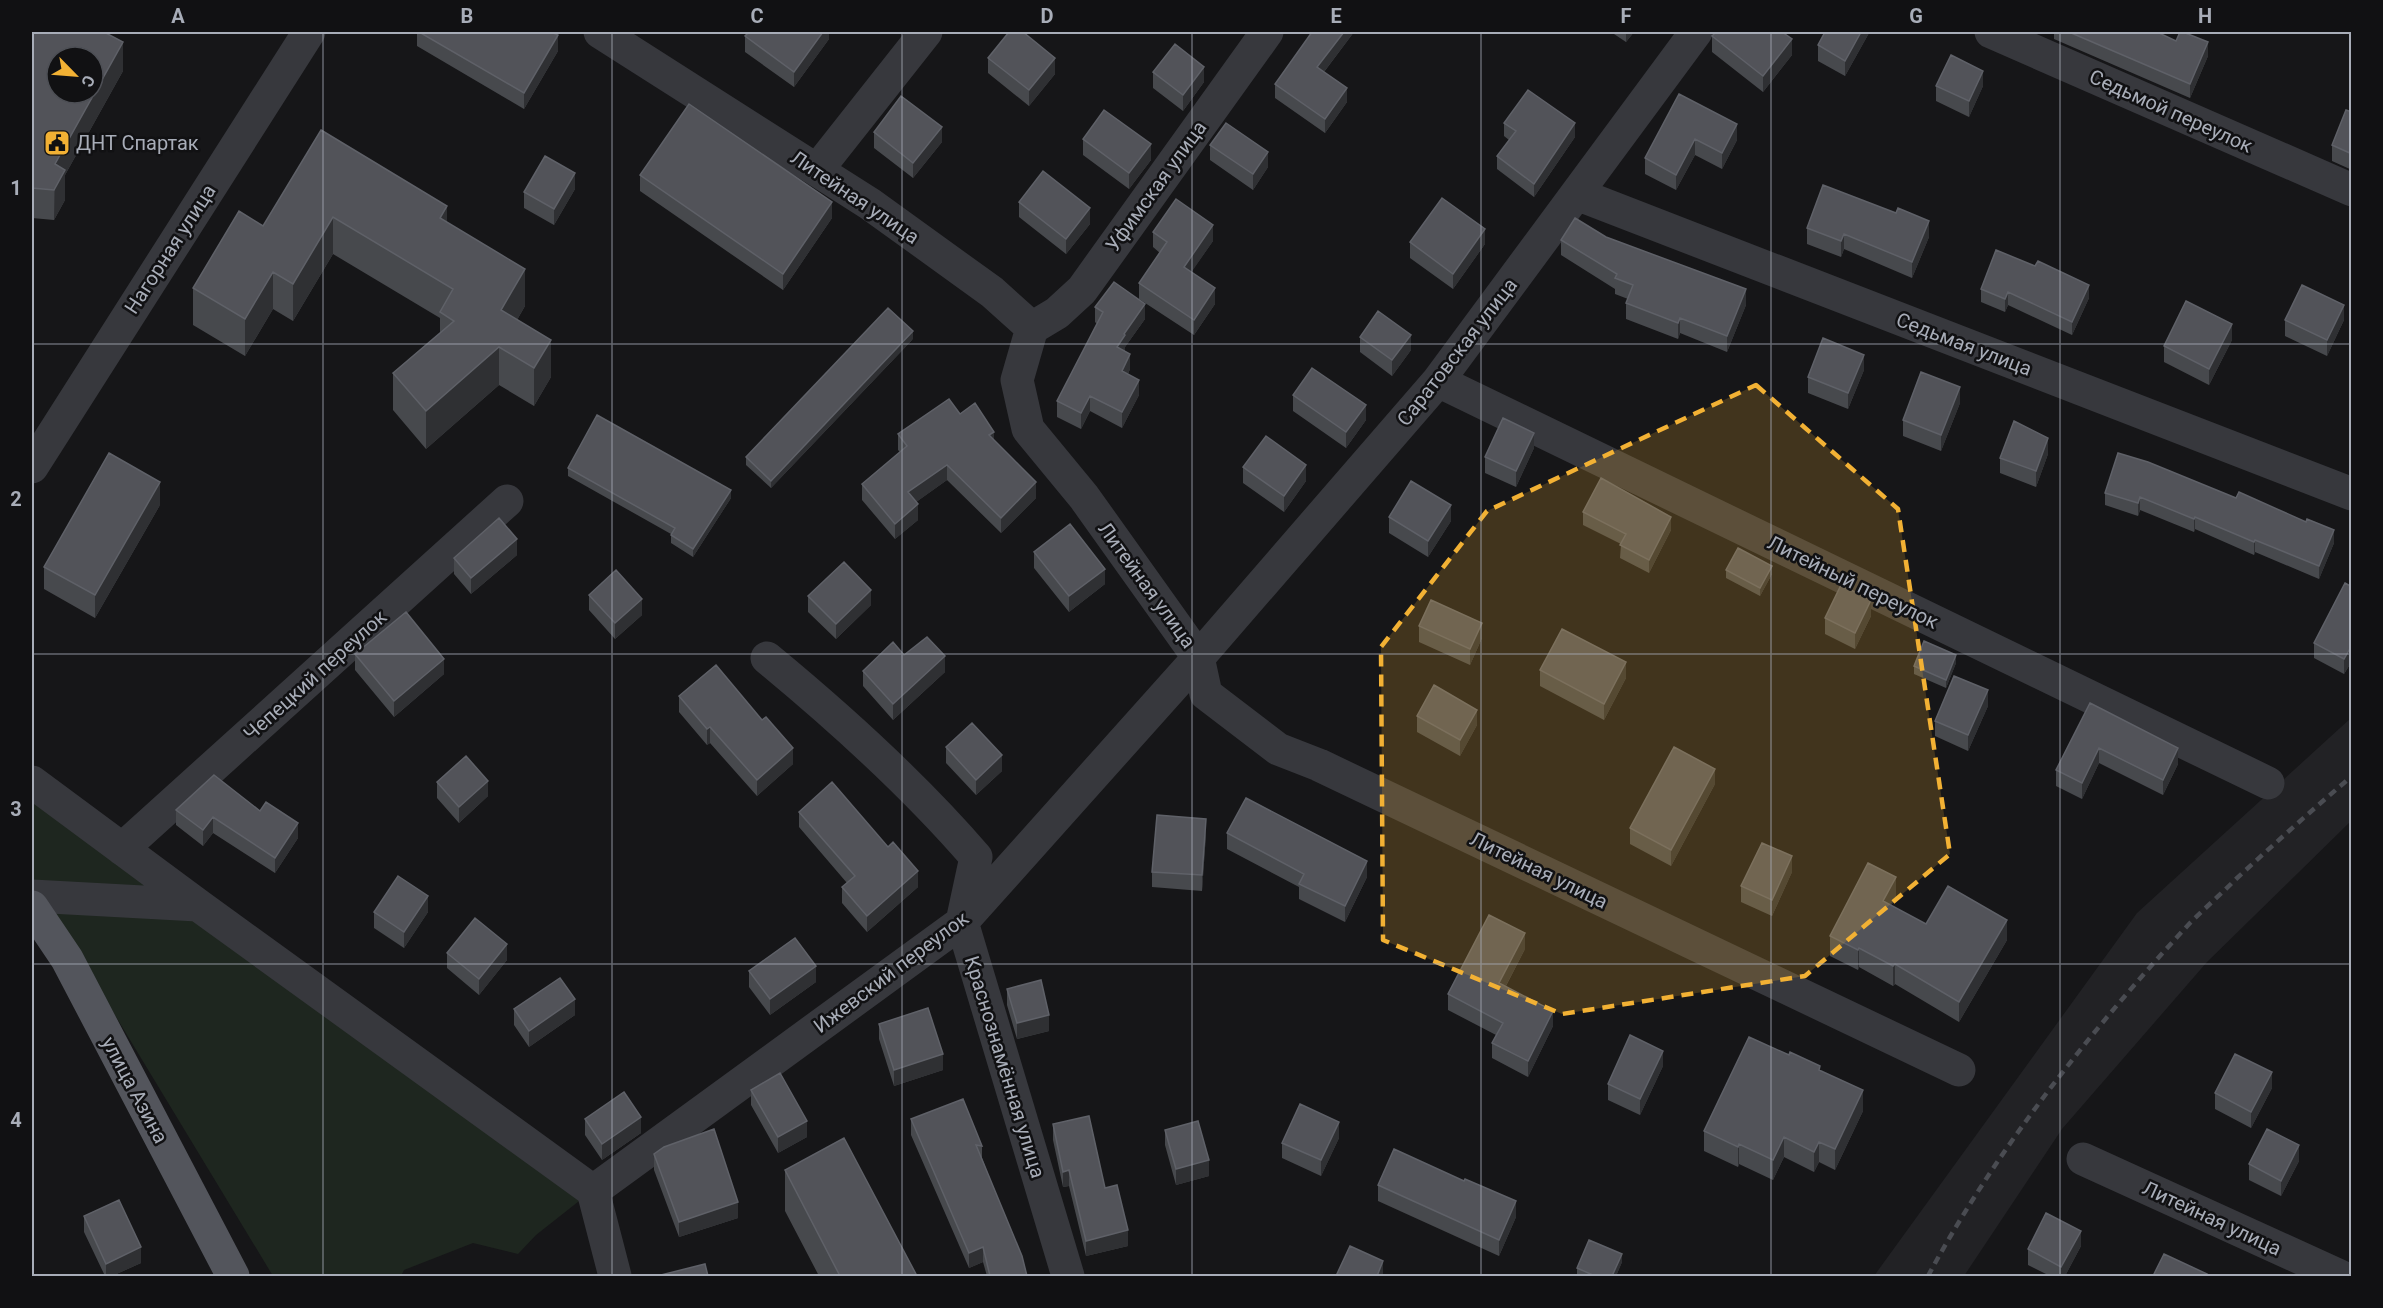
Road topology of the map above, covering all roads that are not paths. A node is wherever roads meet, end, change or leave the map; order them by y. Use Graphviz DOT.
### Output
graph roads {
  1 [pos="309,32"];
  2 [pos="600,32"];
  3 [pos="926,32"];
  4 [pos="1267,32"];
  5 [pos="1696,32"];
  6 [pos="1991,32"];
  7 [pos="817,170"];
  8 [pos="2352,190"];
  9 [pos="1577,194"];
  10 [pos="1032,328"];
  11 [pos="1438,381"];
  12 [pos="32,467"];
  13 [pos="2352,494"];
  14 [pos="507,501"];
  15 [pos="1198,657"];
  16 [pos="766,658"];
  17 [pos="32,782"];
  18 [pos="2268,783"];
  19 [pos="122,849"];
  20 [pos="32,896"];
  21 [pos="198,905"];
  22 [pos="32,907"];
  23 [pos="962,922"];
  24 [pos="1959,1070"];
  25 [pos="2083,1159"];
  26 [pos="593,1191"];
  27 [pos="233,1276"];
  28 [pos="615,1276"];
  29 [pos="1068,1276"];
  30 [pos="2340,1276"];
  1 -- 12 [label="street, Нагорная улица"];
  2 -- 7 [label="street, Литейная улица"];
  3 -- 7 [label="street"];
  4 -- 10 [label="street, Уфимская улица"];
  5 -- 9 [label="street, Саратовская улица"];
  6 -- 8 [label="street, Седьмой переулок"];
  7 -- 10 [label="street, Литейная улица"];
  9 -- 11 [label="street, Саратовская улица"];
  9 -- 13 [label="street, Седьмая улица"];
  10 -- 15 [label="street, Литейная улица"];
  11 -- 15 [label="street, Саратовская улица"];
  11 -- 18 [label="street, Литейный переулок"];
  14 -- 19 [label="street, Чепецкий переулок"];
  15 -- 23 [label="street, Ижевский переулок"];
  15 -- 24 [label="street, Литейная улица"];
  16 -- 23 [label="street, Краснознамённая улица"];
  17 -- 19 [label="street"];
  19 -- 21 [label="street"];
  20 -- 21 [label="street"];
  21 -- 26 [label="street"];
  22 -- 27 [label="main road, улица Азина"];
  23 -- 26 [label="street, Ижевский переулок"];
  23 -- 29 [label="street, Краснознамённая улица"];
  25 -- 30 [label="street, Литейная улица"];
  26 -- 28 [label="street"];
}
